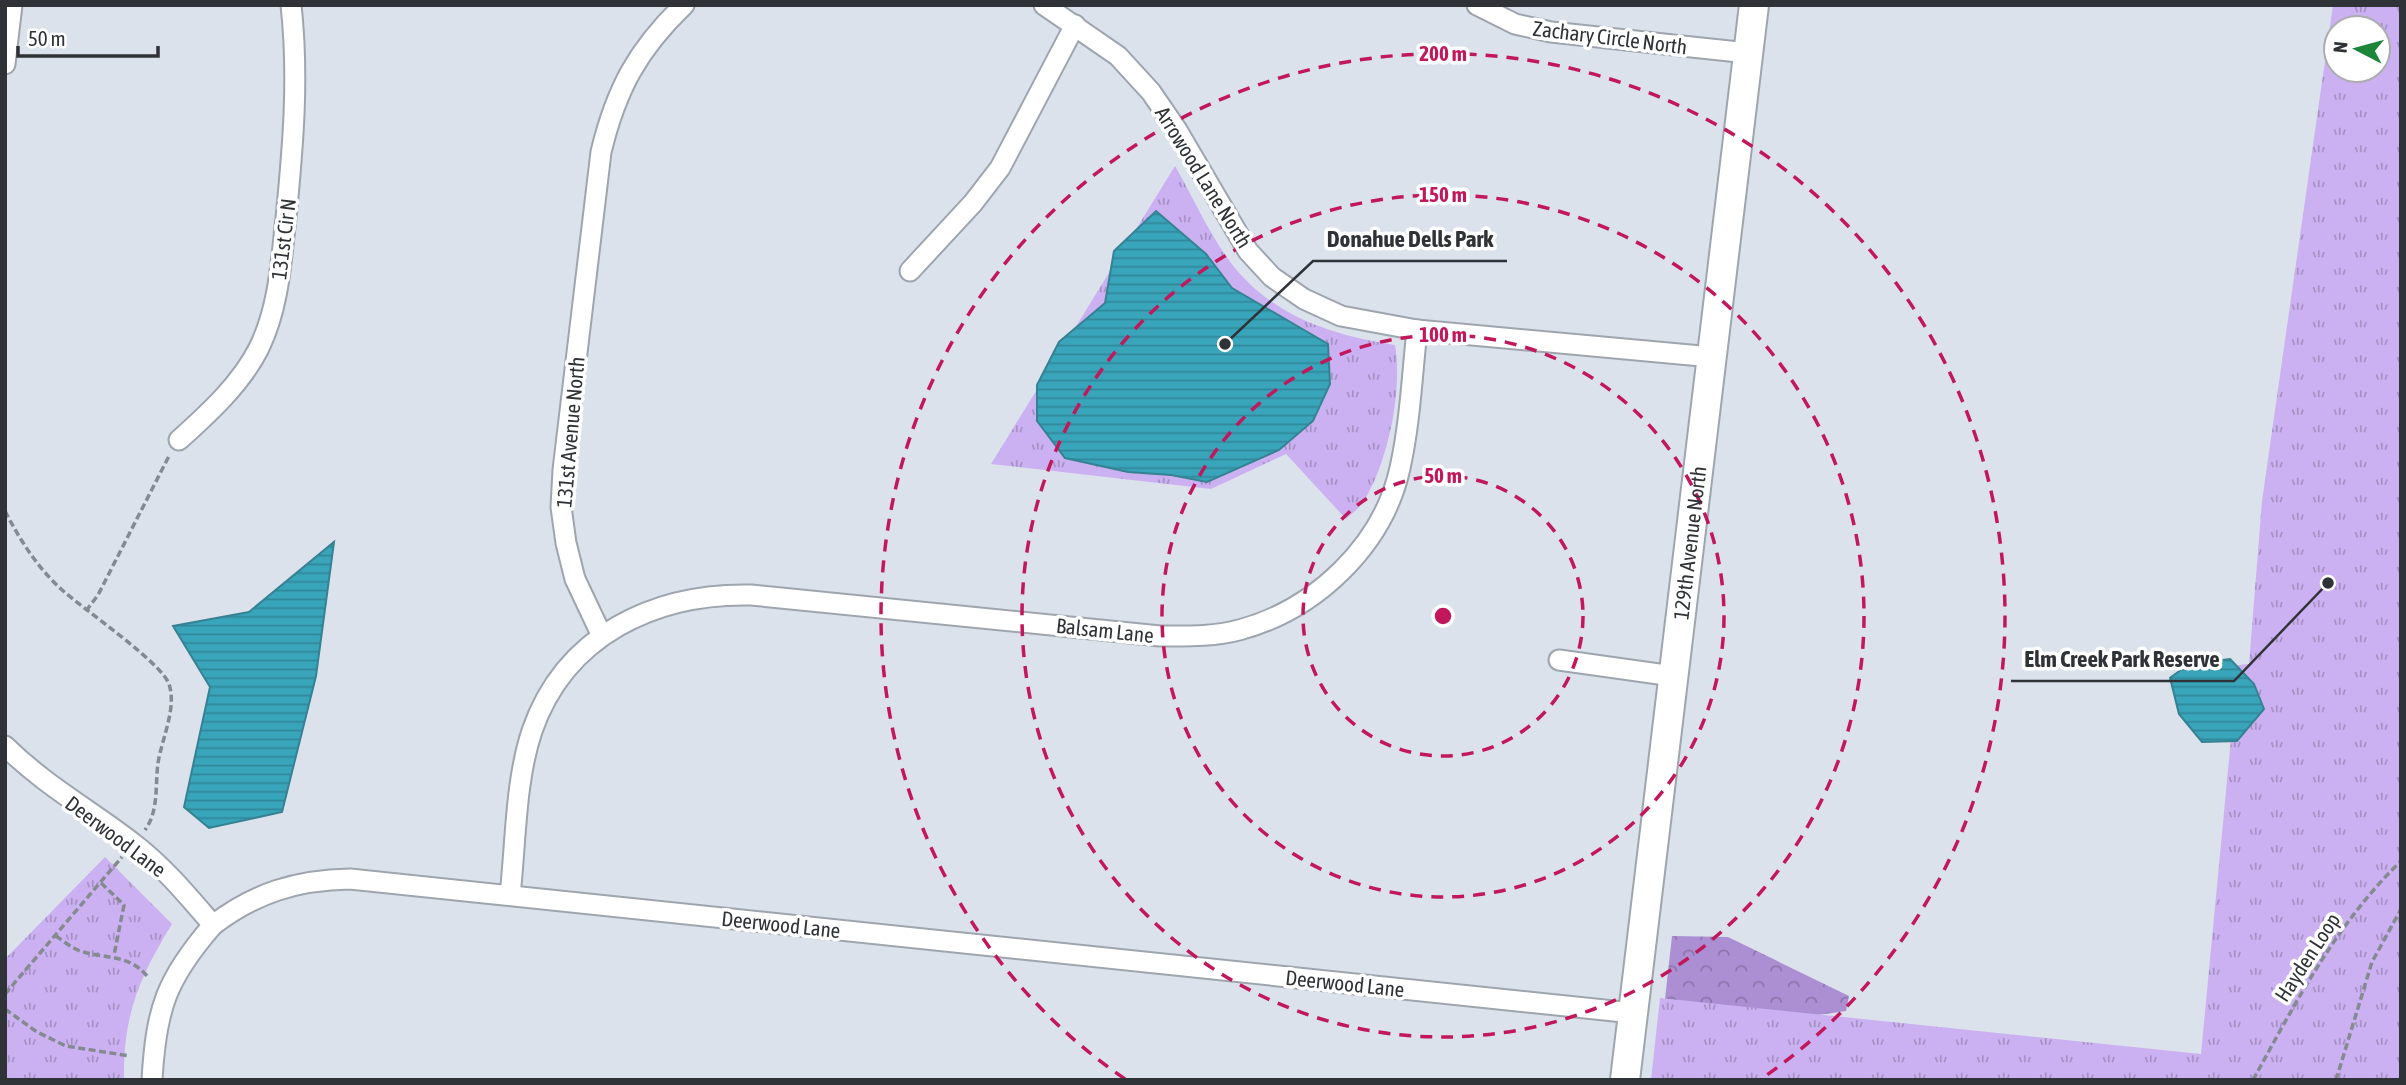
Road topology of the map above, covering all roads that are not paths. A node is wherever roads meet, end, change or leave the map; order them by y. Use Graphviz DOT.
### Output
graph roads {
  1 [pos="12,5"];
  2 [pos="291,5"];
  3 [pos="684,5"];
  4 [pos="1044,5"];
  5 [pos="1477,5"];
  6 [pos="1754,5"];
  7 [pos="1075,25"];
  8 [pos="1748,53"];
  9 [pos="5,64"];
  10 [pos="910,271"];
  11 [pos="1417,330"];
  12 [pos="1712,357"];
  13 [pos="178,440"];
  14 [pos="601,634"];
  15 [pos="1559,660"];
  16 [pos="1673,676"];
  17 [pos="5,746"];
  18 [pos="510,895"];
  19 [pos="213,925"];
  20 [pos="1633,1013"];
  21 [pos="152,1080"];
  22 [pos="1625,1080"];
  1 -- 9 [label="street"];
  2 -- 13 [label="street, 131st Cir N"];
  3 -- 14 [label="street, 131st Avenue North"];
  4 -- 7 [label="street, Arrowood Lane North"];
  5 -- 8 [label="street, Zachary Circle North"];
  6 -- 8 [label="main road, 129th Avenue North"];
  7 -- 10 [label="street"];
  7 -- 11 [label="street, Arrowood Lane North"];
  8 -- 12 [label="main road, 129th Avenue North"];
  11 -- 12 [label="street, Arrowood Lane North"];
  11 -- 14 [label="street, Balsam Lane"];
  12 -- 16 [label="main road, 129th Avenue North"];
  14 -- 18 [label="street"];
  15 -- 16 [label="street"];
  16 -- 20 [label="main road, 129th Avenue North"];
  17 -- 19 [label="street, Deerwood Lane"];
  18 -- 19 [label="street, Deerwood Lane"];
  18 -- 20 [label="street, Deerwood Lane"];
  19 -- 21 [label="street"];
  20 -- 22 [label="main road, 129th Avenue North"];
}
